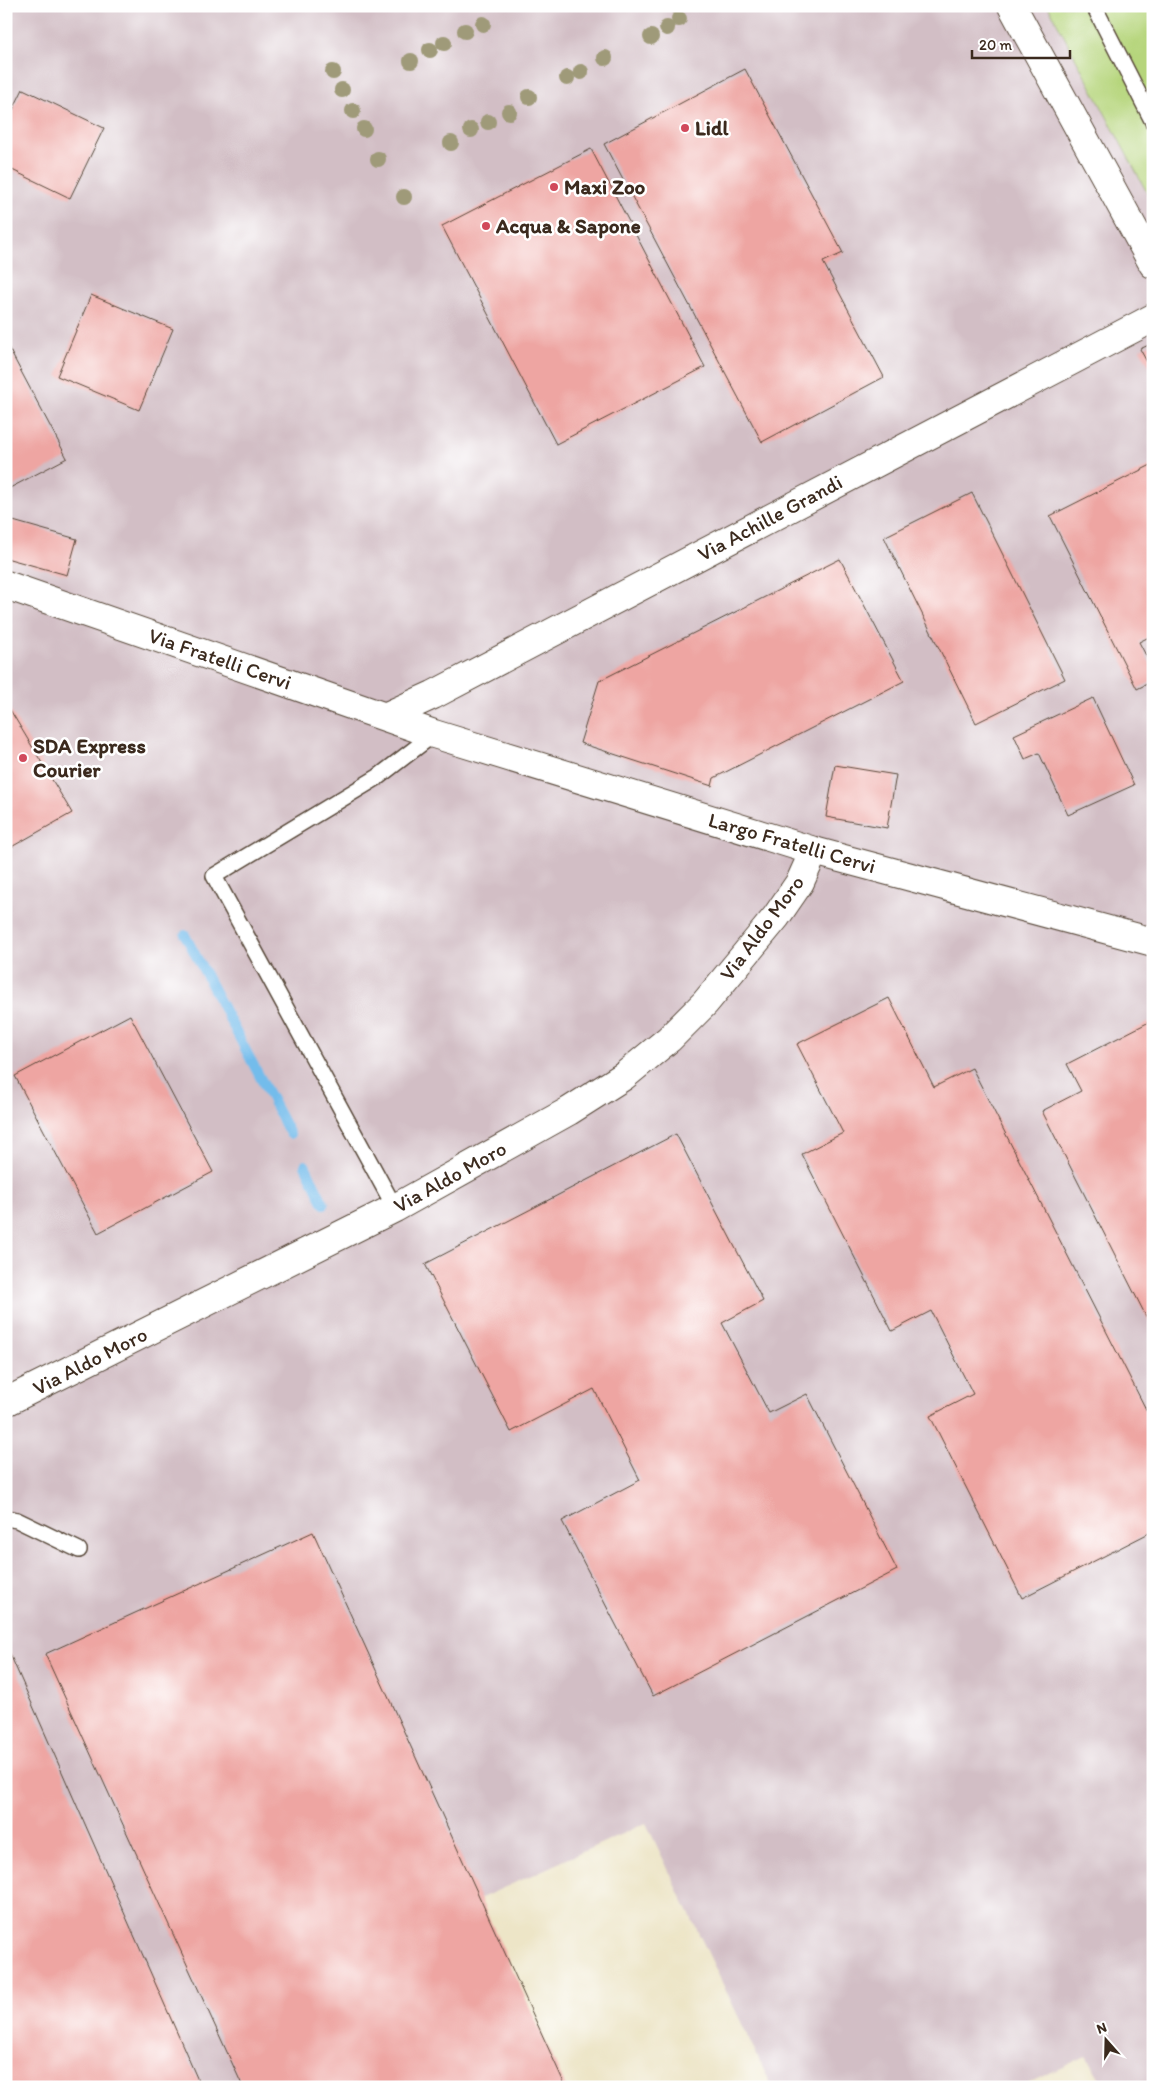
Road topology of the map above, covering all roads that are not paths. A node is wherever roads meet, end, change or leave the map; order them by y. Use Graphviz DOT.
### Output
graph roads {
  1 [pos="1012,6"];
  2 [pos="1094,6"];
  3 [pos="1153,122"];
  4 [pos="1153,264"];
  5 [pos="1153,318"];
  6 [pos="6,585"];
  7 [pos="387,716"];
  8 [pos="434,734"];
  9 [pos="814,851"];
  10 [pos="1153,942"];
  11 [pos="395,1208"];
  12 [pos="6,1402"];
  13 [pos="6,1518"];
  14 [pos="79,1550"];
  1 -- 4 [label="street"];
  2 -- 3 [label="lane"];
  5 -- 7 [label="street, Via Achille Grandi"];
  6 -- 7 [label="street, Via Fratelli Cervi"];
  7 -- 8 [label="street, Via Fratelli Cervi"];
  8 -- 9 [label="street, Largo Fratelli Cervi"];
  8 -- 11 [label="lane"];
  9 -- 10 [label="street, Largo Fratelli Cervi"];
  9 -- 11 [label="street, Via Aldo Moro"];
  11 -- 12 [label="street, Via Aldo Moro"];
  13 -- 14 [label="lane"];
}
